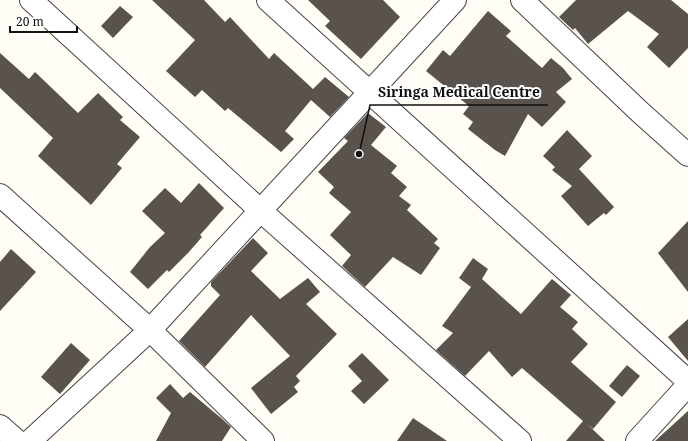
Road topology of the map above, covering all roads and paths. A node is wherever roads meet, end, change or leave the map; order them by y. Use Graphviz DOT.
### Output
graph roads {
  1 [pos="31,0"];
  2 [pos="268,0"];
  3 [pos="455,0"];
  4 [pos="522,0"];
  5 [pos="370,93"];
  6 [pos="688,155"];
  7 [pos="0,195"];
  8 [pos="261,211"];
  9 [pos="150,330"];
  10 [pos="688,381"];
  11 [pos="688,385"];
  12 [pos="0,426"];
  13 [pos="17,441"];
  14 [pos="30,441"];
  15 [pos="263,441"];
  16 [pos="520,441"];
  17 [pos="637,441"];
  1 -- 8 [label="street"];
  2 -- 5 [label="street"];
  3 -- 5 [label="street"];
  4 -- 6 [label="street"];
  5 -- 8 [label="street"];
  5 -- 10 [label="street"];
  7 -- 9 [label="street"];
  8 -- 9 [label="street"];
  8 -- 16 [label="street"];
  9 -- 14 [label="street"];
  9 -- 15 [label="street"];
  11 -- 17 [label="street"];
  12 -- 13 [label="street"];
}
